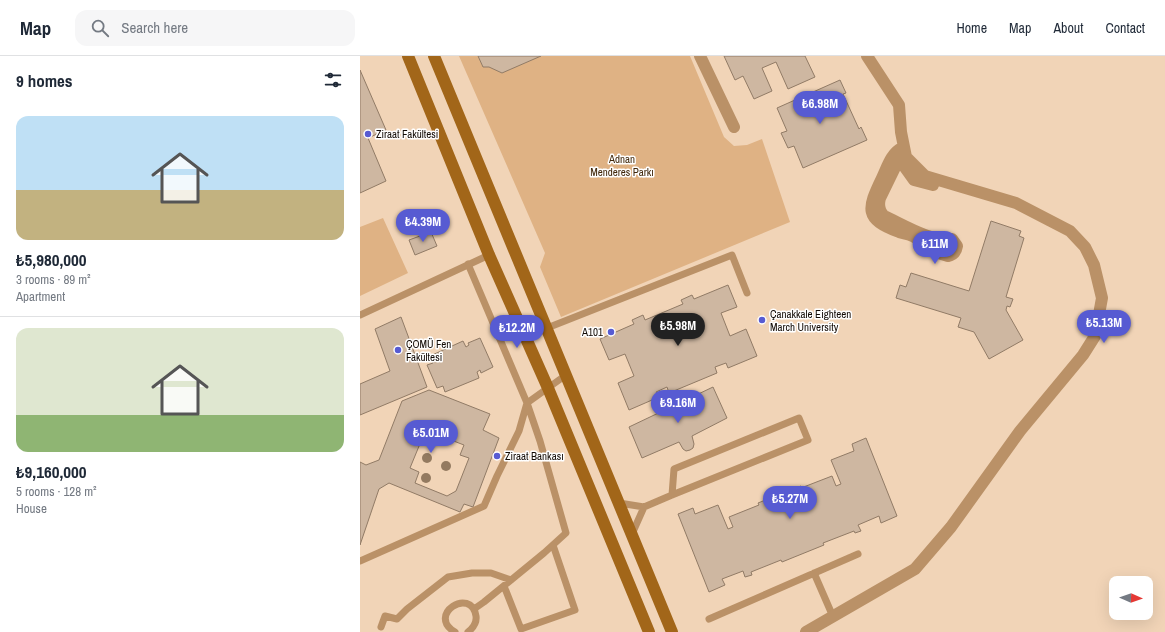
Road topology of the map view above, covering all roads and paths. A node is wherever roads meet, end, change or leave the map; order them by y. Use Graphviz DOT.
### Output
graph roads {
  1 [pos="408,56"];
  2 [pos="434,56"];
  3 [pos="700,56"];
  4 [pos="858,56"];
  5 [pos="867,56"];
  6 [pos="734,128"];
  7 [pos="902,153"];
  8 [pos="489,255"];
  9 [pos="468,264"];
  10 [pos="747,293"];
  11 [pos="360,315"];
  12 [pos="546,328"];
  13 [pos="566,375"];
  14 [pos="548,388"];
  15 [pos="527,403"];
  16 [pos="672,495"];
  17 [pos="619,503"];
  18 [pos="644,507"];
  19 [pos="632,534"];
  20 [pos="553,545"];
  21 [pos="858,554"];
  22 [pos="360,561"];
  23 [pos="814,573"];
  24 [pos="511,580"];
  25 [pos="504,586"];
  26 [pos="474,609"];
  27 [pos="831,612"];
  28 [pos="709,620"];
  29 [pos="381,627"];
  30 [pos="454,632"];
  31 [pos="468,632"];
  32 [pos="649,632"];
  33 [pos="672,632"];
  34 [pos="797,632"];
  35 [pos="806,632"];
  1 -- 8 [label="street"];
  2 -- 12 [label="street"];
  3 -- 6 [label="street"];
  4 -- 7 [label="street"];
  5 -- 7 [label="street"];
  7 -- 7 [label="street"];
  7 -- 27 [label="street"];
  7 -- 35 [label="street"];
  8 -- 9 [label="lane"];
  8 -- 14 [label="street"];
  9 -- 11 [label="lane"];
  9 -- 15 [label="lane"];
  10 -- 12 [label="lane"];
  12 -- 13 [label="street"];
  13 -- 14 [label="lane"];
  13 -- 17 [label="street"];
  14 -- 15 [label="lane"];
  14 -- 32 [label="street"];
  15 -- 20 [label="lane"];
  15 -- 22 [label="lane"];
  16 -- 16 [label="lane"];
  16 -- 18 [label="lane"];
  17 -- 18 [label="lane"];
  17 -- 19 [label="street"];
  18 -- 19 [label="lane"];
  19 -- 33 [label="street"];
  20 -- 24 [label="lane"];
  20 -- 25 [label="lane"];
  21 -- 23 [label="lane"];
  23 -- 27 [label="lane"];
  23 -- 28 [label="lane"];
  24 -- 25 [label="lane"];
  24 -- 29 [label="lane"];
  25 -- 26 [label="lane"];
  26 -- 30 [label="lane"];
  26 -- 31 [label="lane"];
  27 -- 34 [label="street"];
}
